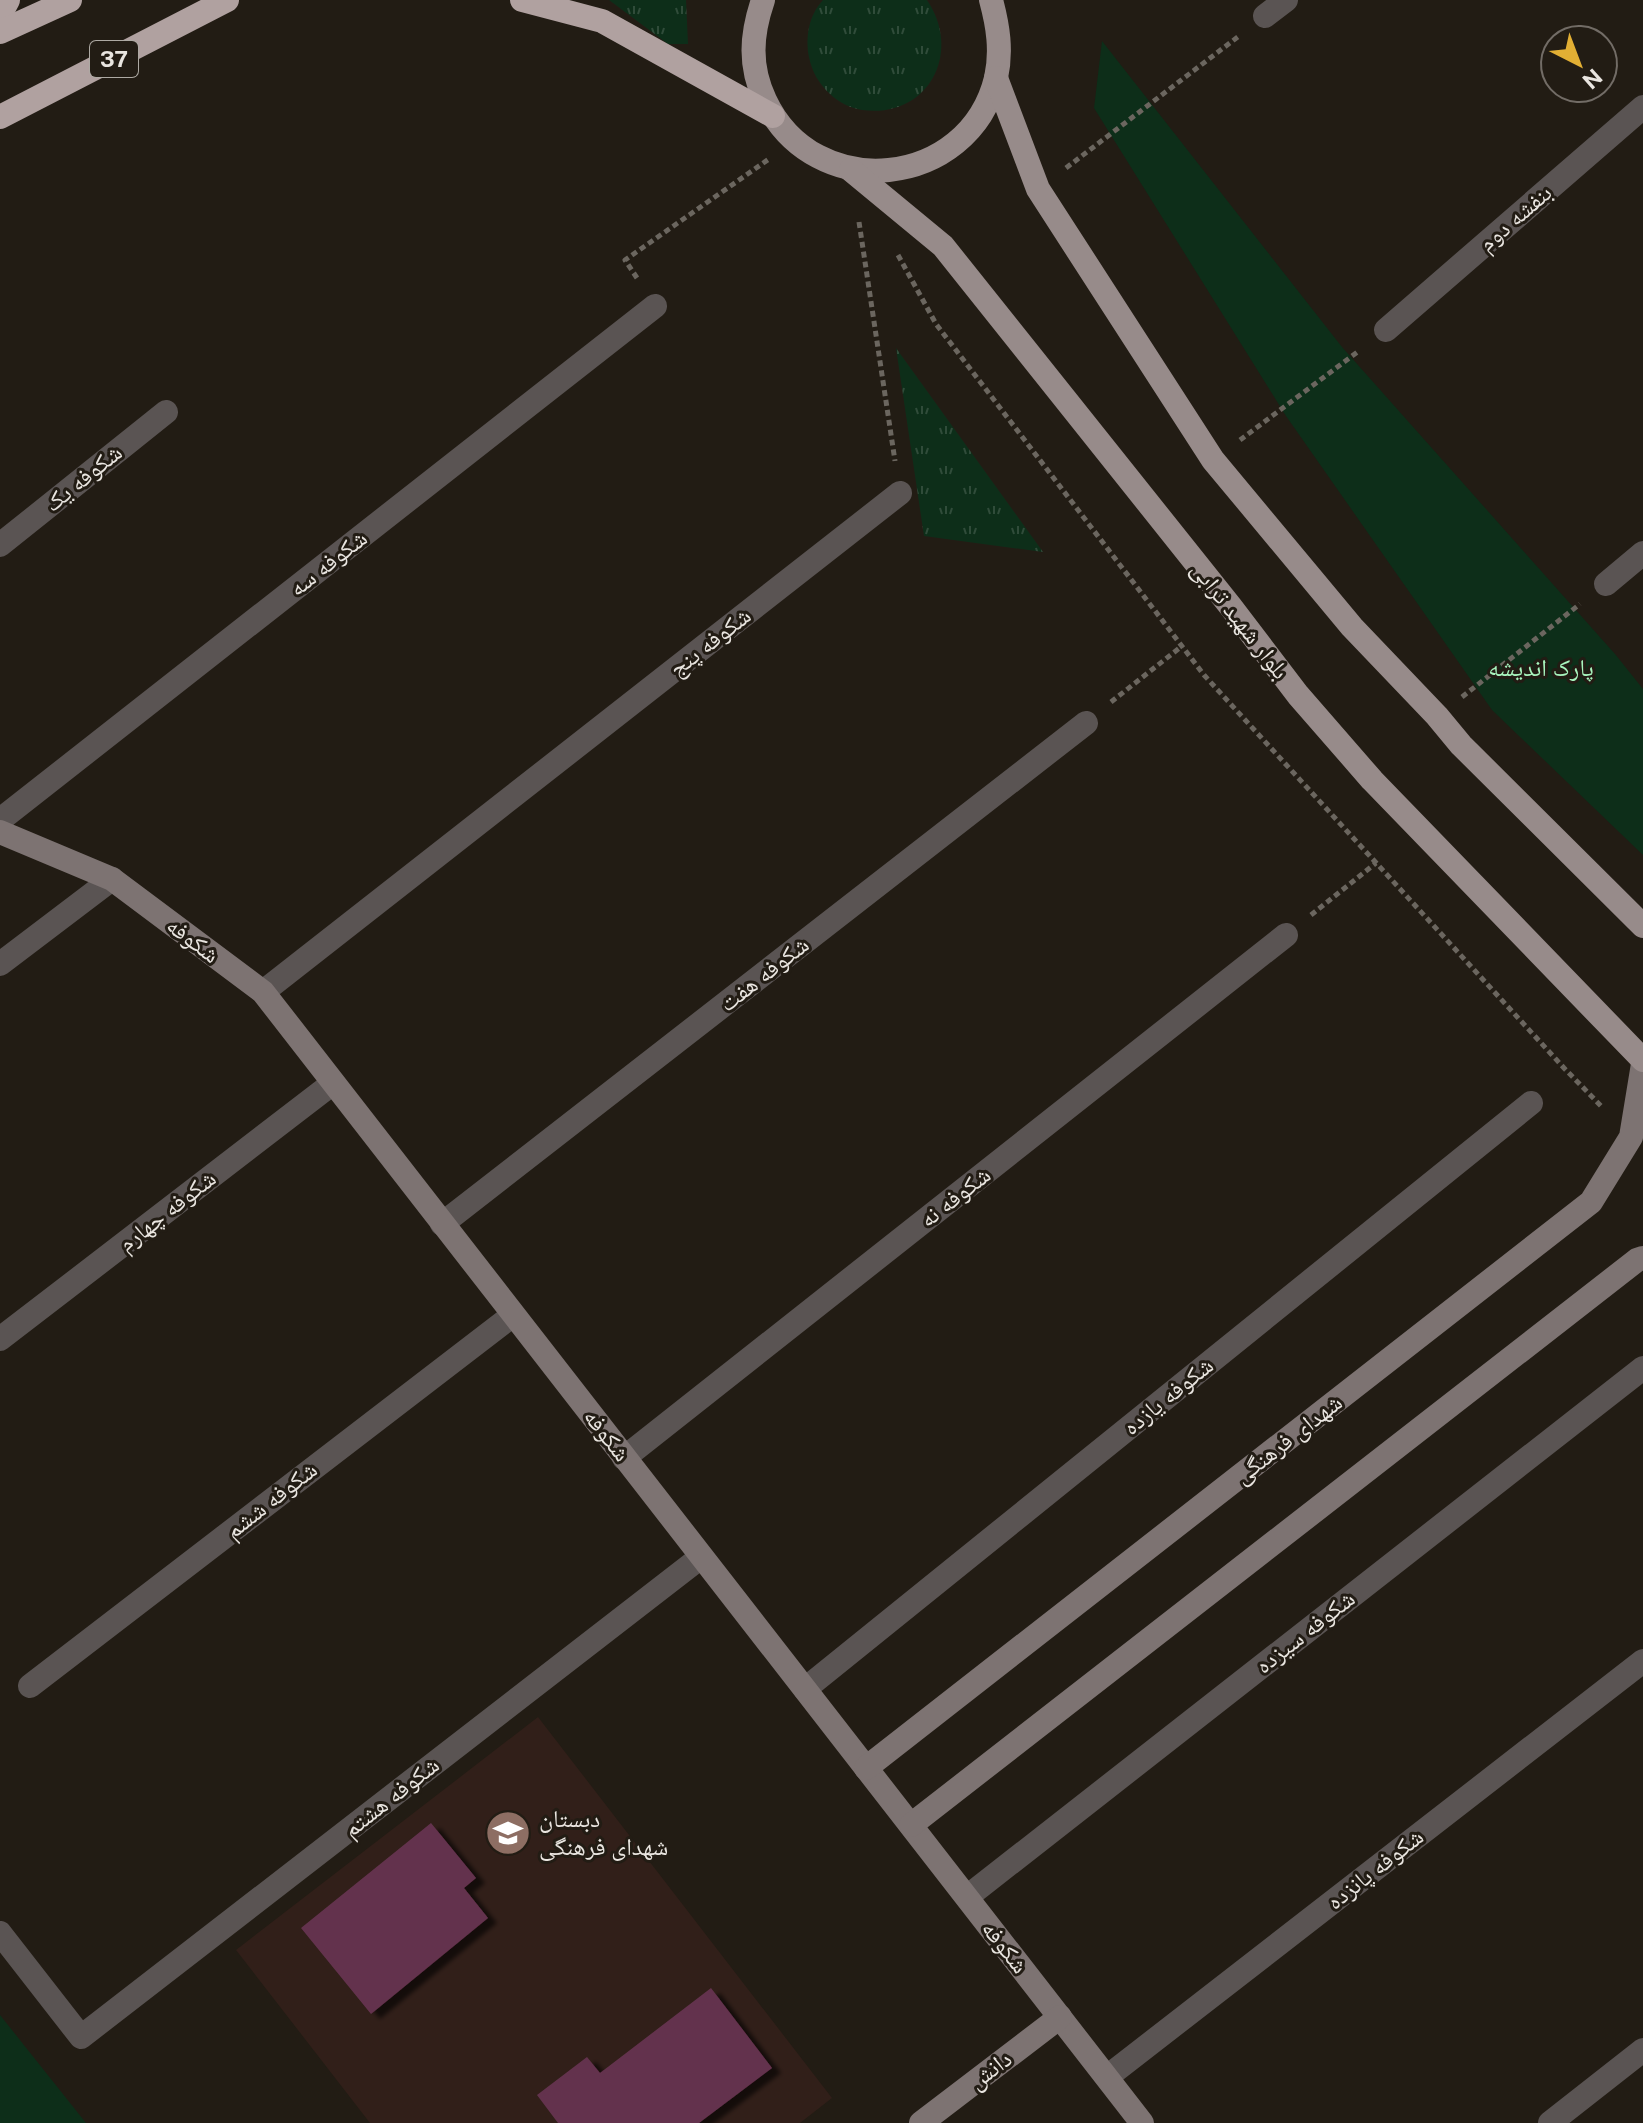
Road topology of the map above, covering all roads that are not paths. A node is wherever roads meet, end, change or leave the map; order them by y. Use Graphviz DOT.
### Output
graph roads {
  1 [pos="8,0"];
  2 [pos="70,0"];
  3 [pos="227,0"];
  4 [pos="522,0"];
  5 [pos="991,0"];
  6 [pos="1286,0"];
  7 [pos="756,8"];
  8 [pos="0,15"];
  9 [pos="1265,16"];
  10 [pos="0,32"];
  11 [pos="996,78"];
  12 [pos="1643,107"];
  13 [pos="773,116"];
  14 [pos="0,117"];
  15 [pos="851,170"];
  16 [pos="655,306"];
  17 [pos="1386,330"];
  18 [pos="166,412"];
  19 [pos="900,493"];
  20 [pos="0,545"];
  21 [pos="1643,553"];
  22 [pos="1606,584"];
  23 [pos="1086,723"];
  24 [pos="0,820"];
  25 [pos="0,832"];
  26 [pos="112,879"];
  27 [pos="1643,926"];
  28 [pos="1286,935"];
  29 [pos="0,964"];
  30 [pos="263,992"];
  31 [pos="1643,1062"];
  32 [pos="333,1083"];
  33 [pos="1531,1103"];
  34 [pos="442,1224"];
  35 [pos="1643,1258"];
  36 [pos="513,1315"];
  37 [pos="0,1339"];
  38 [pos="1643,1368"];
  39 [pos="624,1458"];
  40 [pos="701,1557"];
  41 [pos="1643,1661"];
  42 [pos="30,1686"];
  43 [pos="805,1689"];
  44 [pos="866,1768"];
  45 [pos="911,1825"];
  46 [pos="967,1897"];
  47 [pos="0,1933"];
  48 [pos="1060,2017"];
  49 [pos="1643,2050"];
  50 [pos="1107,2077"];
  51 [pos="921,2123"];
  52 [pos="1142,2123"];
  53 [pos="1550,2123"];
  1 -- 8 [label="highway"];
  2 -- 10 [label="highway"];
  3 -- 14 [label="highway, 37"];
  4 -- 13 [label="highway"];
  5 -- 11 [label="main road"];
  6 -- 9 [label="street"];
  7 -- 13 [label="main road"];
  11 -- 15 [label="main road"];
  11 -- 27 [label="main road"];
  12 -- 17 [label="street, بنفشه دوم"];
  13 -- 15 [label="main road"];
  15 -- 31 [label="main road, بلوار شهید ترابی"];
  16 -- 24 [label="street, شکوفه سه"];
  18 -- 20 [label="street, شکوفه یک"];
  19 -- 30 [label="street, شکوفه پنج"];
  21 -- 22 [label="street"];
  23 -- 34 [label="street, شکوفه هفت"];
  25 -- 26 [label="street, شکوفه"];
  26 -- 29 [label="street"];
  26 -- 30 [label="street, شکوفه"];
  28 -- 39 [label="street, شکوفه نه"];
  30 -- 32 [label="street, شکوفه"];
  31 -- 44 [label="street, شهدای فرهنگی"];
  32 -- 34 [label="street, شکوفه"];
  32 -- 37 [label="street, شکوفه چهارم"];
  33 -- 43 [label="street, شکوفه یازده"];
  34 -- 36 [label="street, شکوفه"];
  35 -- 45 [label="street"];
  36 -- 39 [label="street, شکوفه"];
  36 -- 42 [label="street, شکوفه ششم"];
  38 -- 46 [label="street, شکوفه سیزده"];
  39 -- 40 [label="street, شکوفه"];
  40 -- 43 [label="street, شکوفه"];
  40 -- 47 [label="street, شکوفه هشتم"];
  41 -- 50 [label="street, شکوفه پانزده"];
  43 -- 44 [label="street, شکوفه"];
  44 -- 45 [label="street, شکوفه"];
  45 -- 46 [label="street, شکوفه"];
  46 -- 48 [label="street, شکوفه"];
  48 -- 50 [label="street, شکوفه"];
  48 -- 51 [label="street, دانش"];
  49 -- 53 [label="street"];
  50 -- 52 [label="street, شکوفه"];
}
